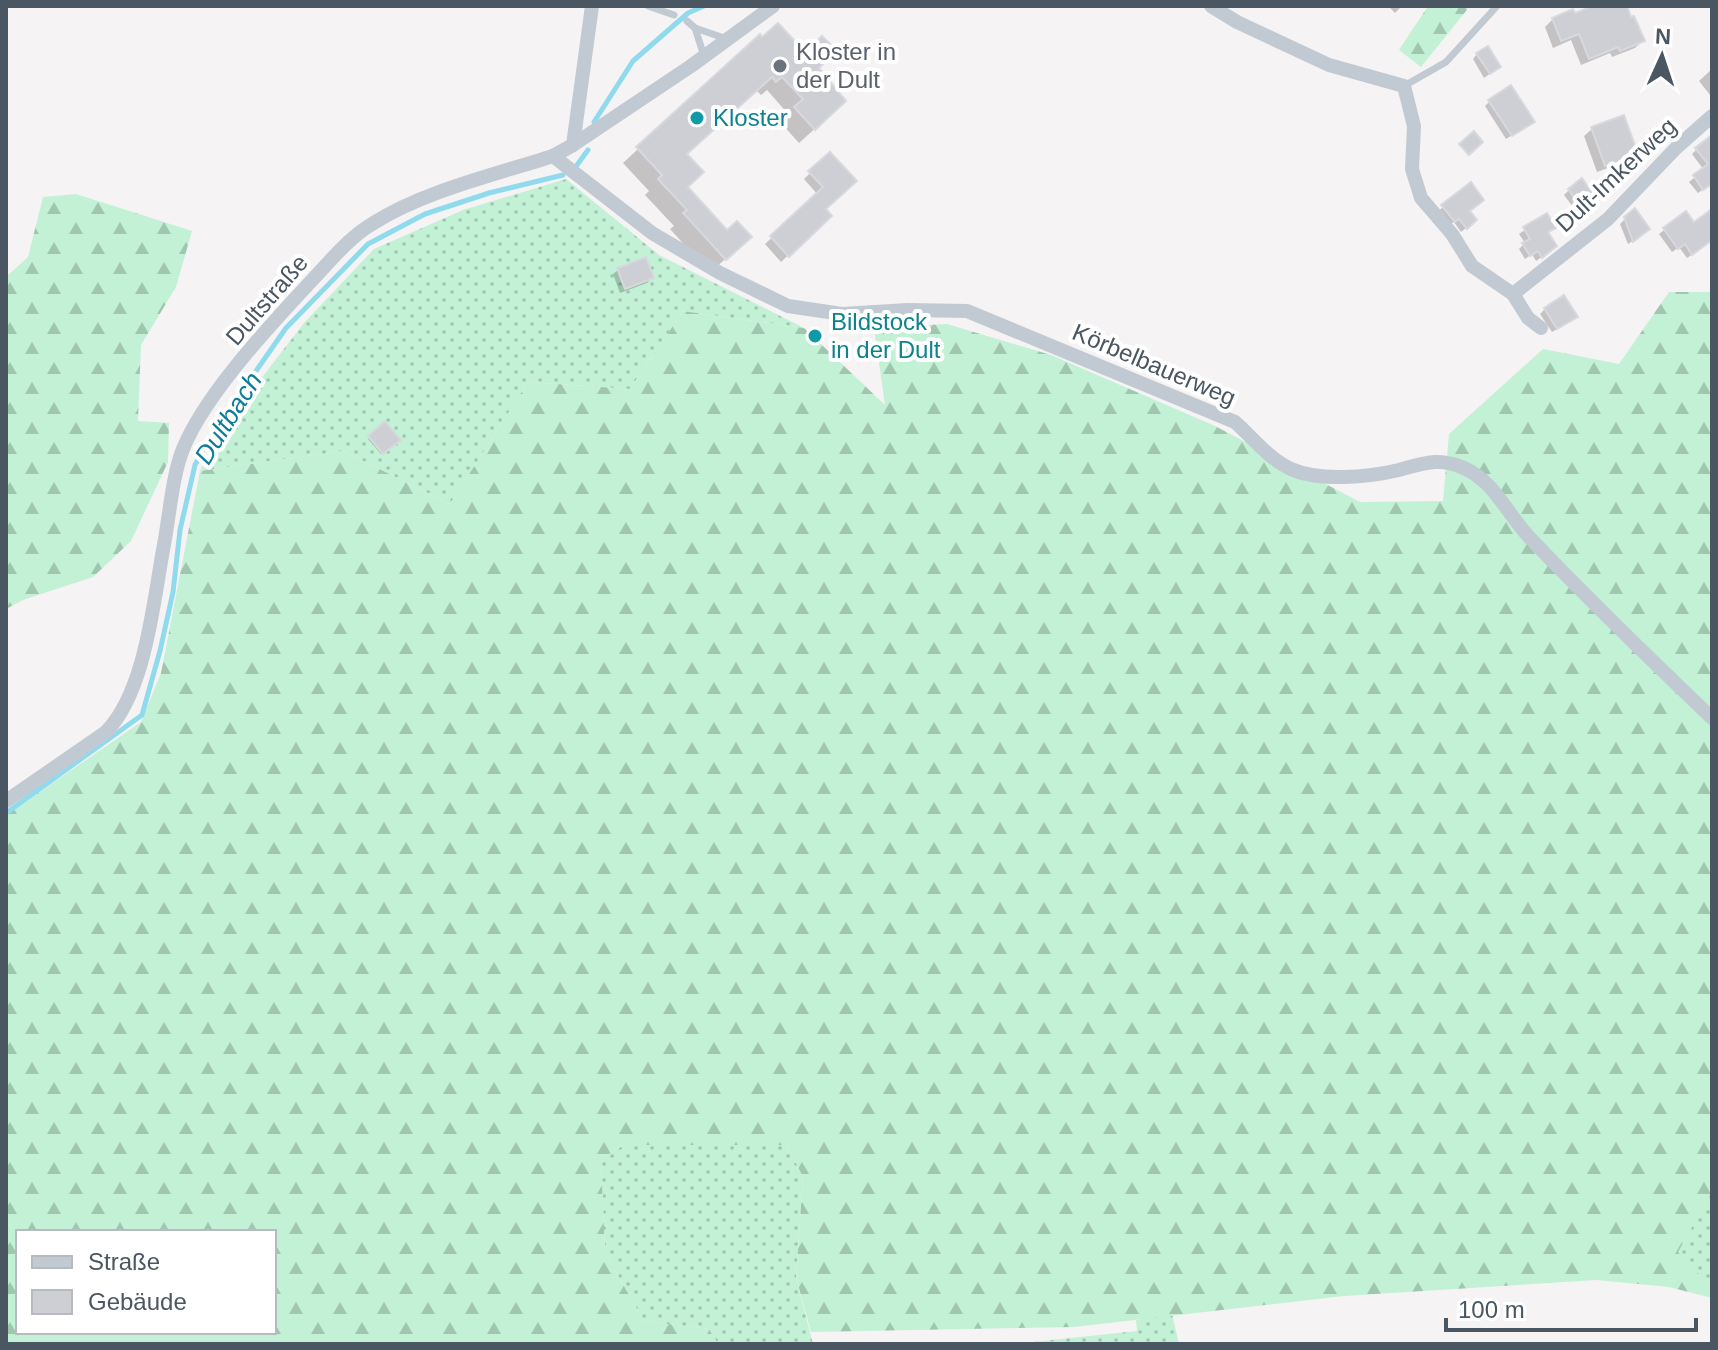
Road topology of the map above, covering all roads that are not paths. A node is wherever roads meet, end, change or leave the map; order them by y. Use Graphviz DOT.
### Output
graph roads {
  1 [pos="592,6"];
  2 [pos="648,6"];
  3 [pos="773,6"];
  4 [pos="1211,6"];
  5 [pos="1497,6"];
  6 [pos="674,15"];
  7 [pos="687,21"];
  8 [pos="695,28"];
  9 [pos="728,39"];
  10 [pos="704,56"];
  11 [pos="1404,86"];
  12 [pos="1712,116"];
  13 [pos="573,145"];
  14 [pos="553,156"];
  15 [pos="1513,294"];
  16 [pos="1541,328"];
  17 [pos="1712,718"];
  18 [pos="6,801"];
  1 -- 13 [label="street"];
  2 -- 6 [label="lane"];
  3 -- 9 [label="street, Dultstraße"];
  4 -- 11 [label="street"];
  5 -- 11 [label="lane"];
  7 -- 8 [label="lane"];
  8 -- 9 [label="lane"];
  8 -- 10 [label="lane"];
  9 -- 10 [label="street, Dultstraße"];
  10 -- 13 [label="street, Dultstraße"];
  11 -- 15 [label="street"];
  12 -- 15 [label="street, Dult-Imkerweg"];
  13 -- 14 [label="street, Dultstraße"];
  14 -- 17 [label="street, Körbelbauerweg"];
  14 -- 18 [label="street, Dultstraße"];
  15 -- 16 [label="street"];
}
